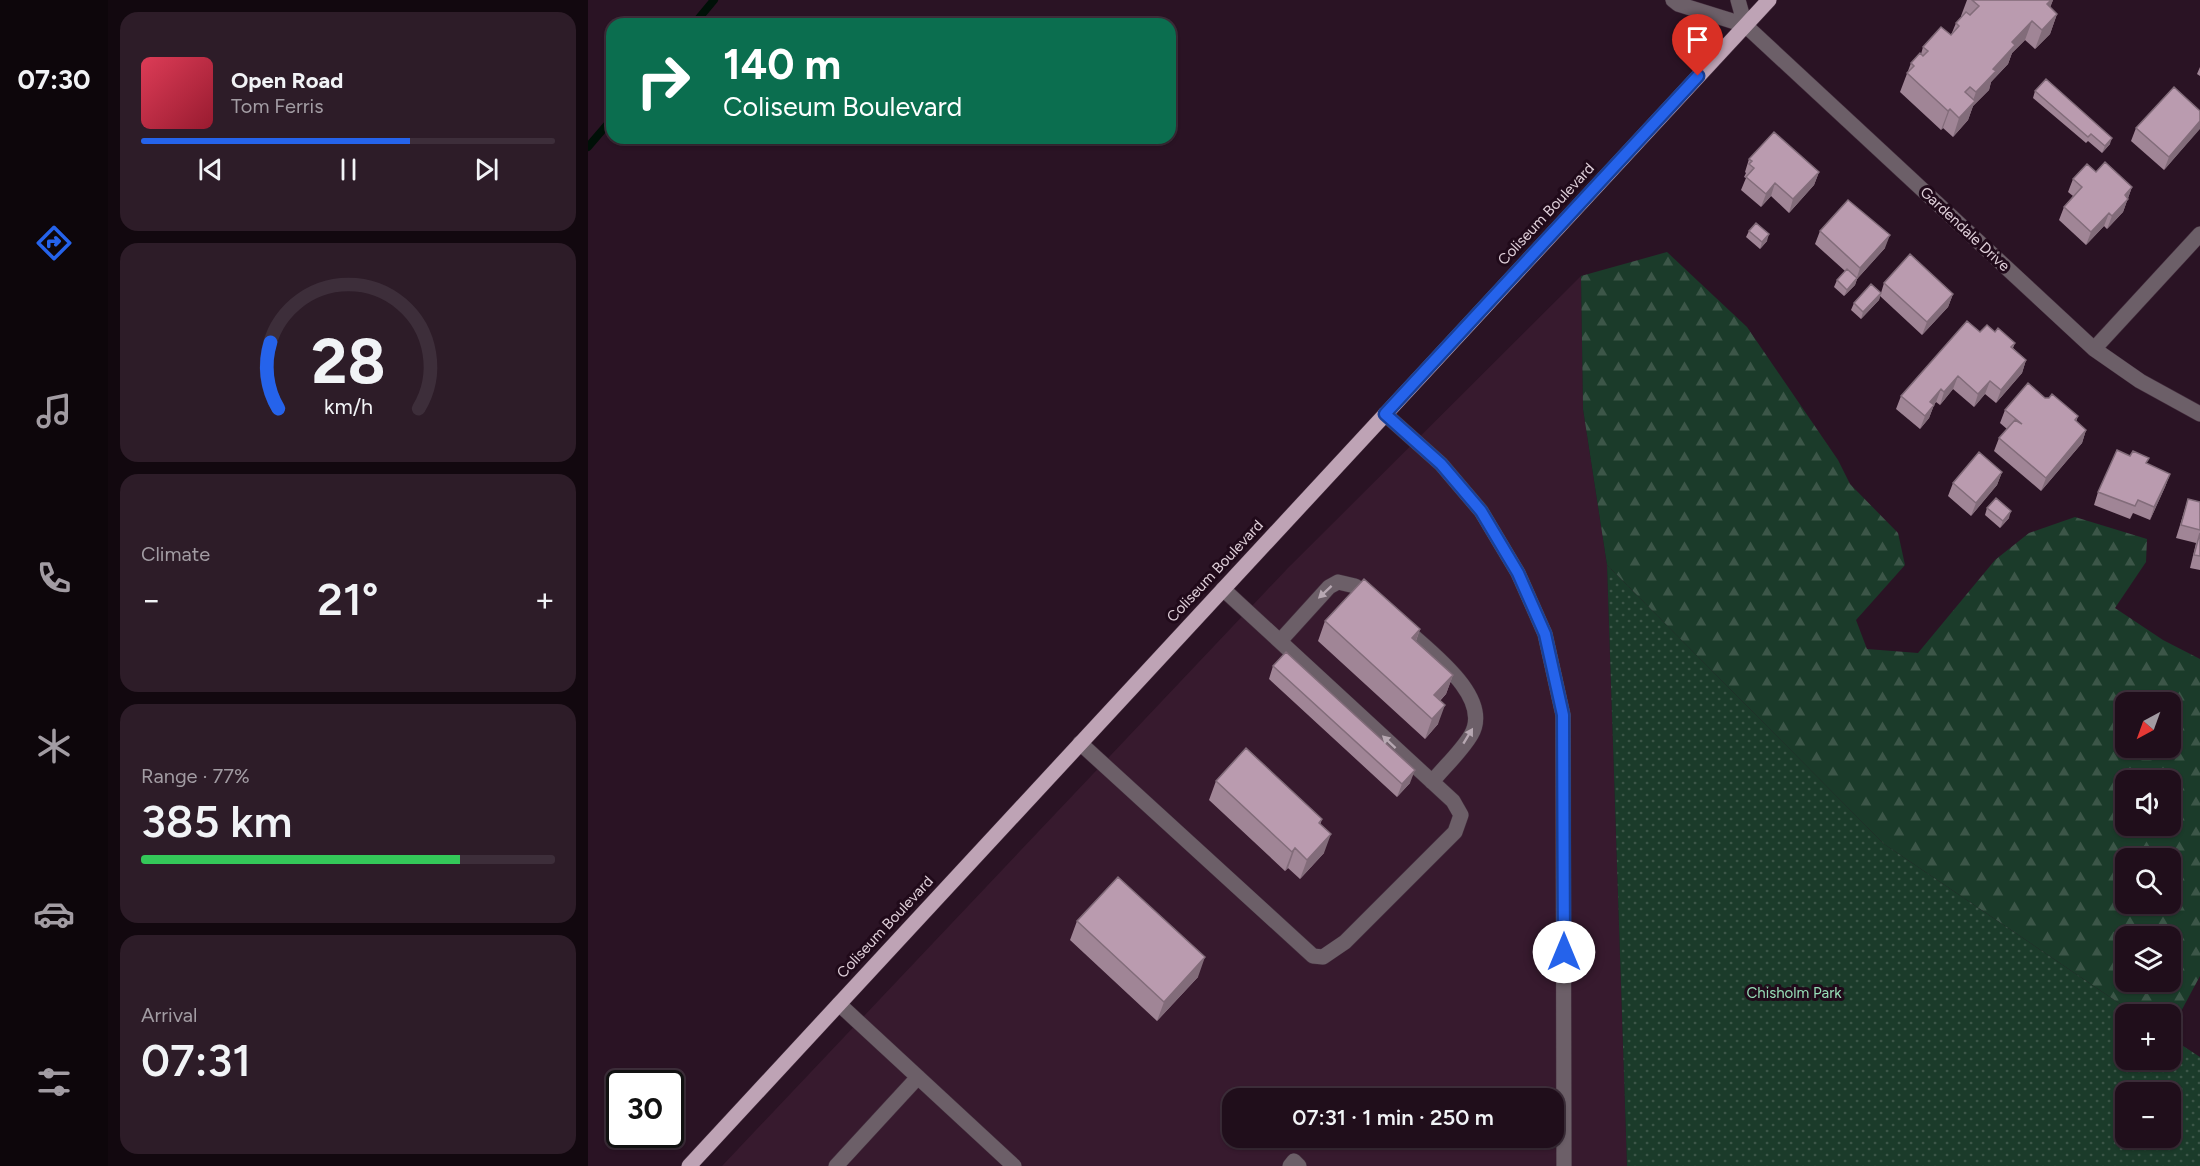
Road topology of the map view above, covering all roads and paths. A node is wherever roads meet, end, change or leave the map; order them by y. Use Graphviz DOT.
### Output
graph roads {
  1 [pos="1673,0"];
  2 [pos="1738,0"];
  3 [pos="1769,0"];
  4 [pos="1745,25"];
  5 [pos="2200,234"];
  6 [pos="2094,349"];
  7 [pos="1385,414"];
  8 [pos="2200,414"];
  9 [pos="1223,589"];
  10 [pos="1280,641"];
  11 [pos="1080,743"];
  12 [pos="1432,782"];
  13 [pos="839,1004"];
  14 [pos="918,1077"];
  15 [pos="689,1166"];
  16 [pos="836,1166"];
  17 [pos="1014,1166"];
  18 [pos="1290,1166"];
  19 [pos="1299,1166"];
  20 [pos="1564,1166"];
  1 -- 4 [label="street"];
  2 -- 4 [label="street"];
  3 -- 4 [label="main road, Coliseum Boulevard"];
  4 -- 6 [label="street, Gardendale Drive"];
  4 -- 7 [label="main road, Coliseum Boulevard"];
  5 -- 6 [label="street"];
  6 -- 8 [label="street, Gardendale Drive"];
  7 -- 9 [label="main road, Coliseum Boulevard"];
  7 -- 20 [label="street"];
  9 -- 10 [label="street"];
  9 -- 11 [label="main road, Coliseum Boulevard"];
  12 -- 10 [label="street, one-way"];
  12 -- 10 [label="street, one-way"];
  11 -- 12 [label="street"];
  11 -- 13 [label="main road, Coliseum Boulevard"];
  13 -- 14 [label="street"];
  13 -- 15 [label="main road, Coliseum Boulevard"];
  14 -- 16 [label="street"];
  14 -- 17 [label="street"];
  18 -- 19 [label="street"];
}
